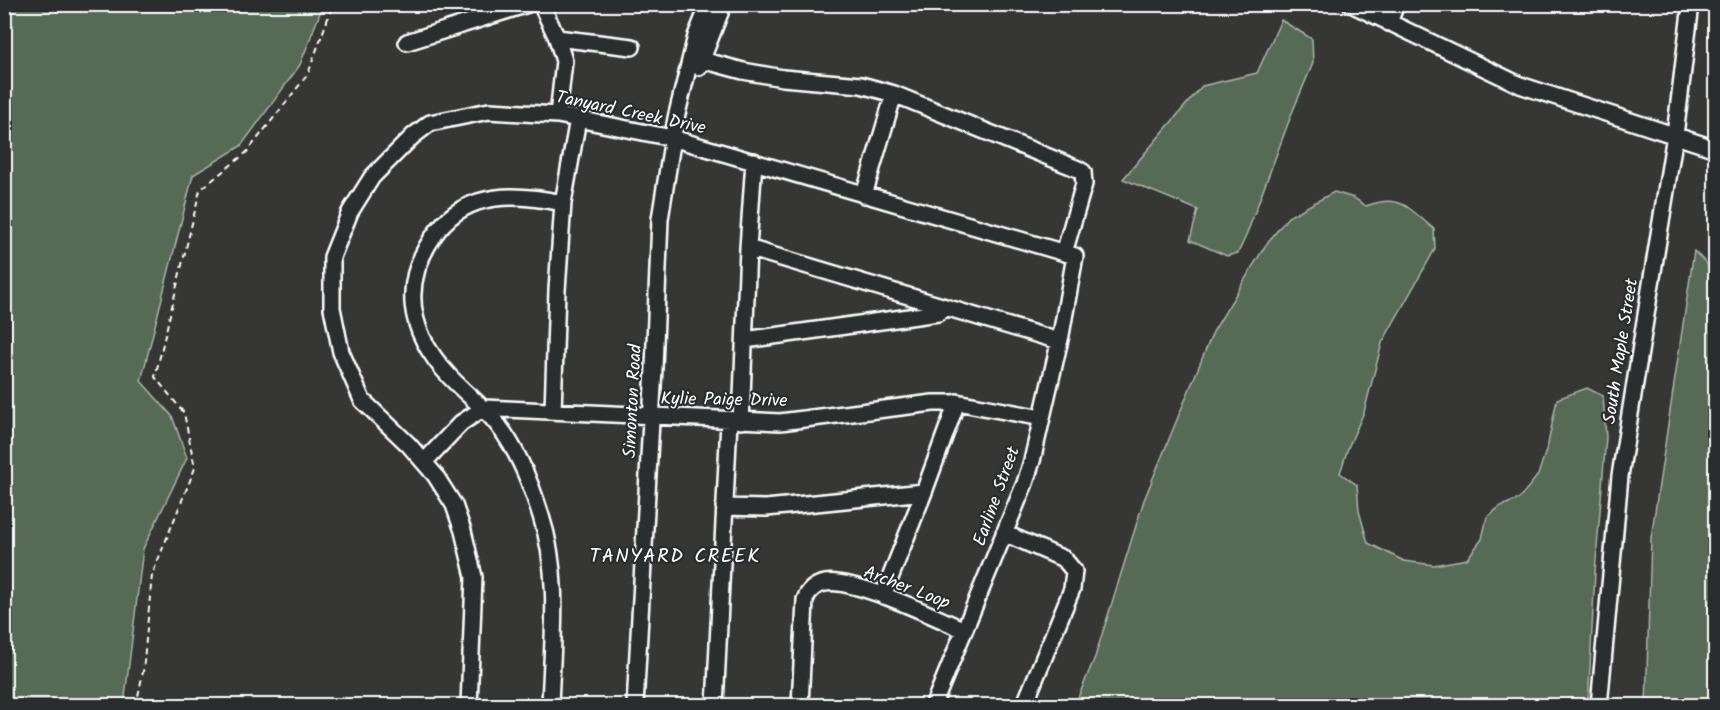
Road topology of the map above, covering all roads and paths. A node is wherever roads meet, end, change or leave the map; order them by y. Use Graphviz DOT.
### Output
graph roads {
  1 [pos="333,4"];
  2 [pos="528,4"];
  3 [pos="541,4"];
  4 [pos="709,4"];
  5 [pos="722,4"];
  6 [pos="1351,4"];
  7 [pos="1395,4"];
  8 [pos="1691,4"];
  9 [pos="1389,23"];
  10 [pos="558,38"];
  11 [pos="407,42"];
  12 [pos="632,47"];
  13 [pos="702,60"];
  14 [pos="894,94"];
  15 [pos="680,101"];
  16 [pos="558,115"];
  17 [pos="578,119"];
  18 [pos="1675,135"];
  19 [pos="672,138"];
  20 [pos="1716,149"];
  21 [pos="754,161"];
  22 [pos="864,195"];
  23 [pos="563,203"];
  24 [pos="748,248"];
  25 [pos="1070,255"];
  26 [pos="945,307"];
  27 [pos="745,340"];
  28 [pos="1059,341"];
  29 [pos="957,402"];
  30 [pos="484,408"];
  31 [pos="553,411"];
  32 [pos="651,417"];
  33 [pos="1042,418"];
  34 [pos="735,421"];
  35 [pos="424,462"];
  36 [pos="924,492"];
  37 [pos="724,507"];
  38 [pos="1004,533"];
  39 [pos="883,596"];
  40 [pos="964,630"];
  41 [pos="136,705"];
  42 [pos="469,705"];
  43 [pos="550,705"];
  44 [pos="635,705"];
  45 [pos="715,705"];
  46 [pos="800,705"];
  47 [pos="933,705"];
  48 [pos="1024,705"];
  49 [pos="1599,705"];
  1 -- 41 [label="path"];
  2 -- 11 [label="street"];
  3 -- 10 [label="street"];
  4 -- 15 [label="street, Simonton Road"];
  5 -- 13 [label="street, Simonton Road"];
  6 -- 9 [label="street"];
  7 -- 9 [label="street"];
  8 -- 18 [label="street, South Maple Street"];
  9 -- 18 [label="street"];
  10 -- 12 [label="street"];
  10 -- 16 [label="street"];
  13 -- 14 [label="street"];
  13 -- 15 [label="street, Simonton Road"];
  14 -- 22 [label="street"];
  14 -- 25 [label="street, Earline Street"];
  15 -- 19 [label="street, Simonton Road"];
  16 -- 17 [label="street, Tanyard Creek Drive"];
  16 -- 35 [label="street, Tanyard Creek Drive"];
  17 -- 19 [label="street, Tanyard Creek Drive"];
  17 -- 23 [label="street"];
  18 -- 20 [label="street"];
  18 -- 49 [label="street, South Maple Street"];
  19 -- 21 [label="street, Tanyard Creek Drive"];
  19 -- 32 [label="street, Simonton Road"];
  21 -- 22 [label="street, Tanyard Creek Drive"];
  21 -- 24 [label="street"];
  22 -- 25 [label="street, Tanyard Creek Drive"];
  23 -- 30 [label="street"];
  23 -- 31 [label="street"];
  24 -- 26 [label="street"];
  24 -- 27 [label="street"];
  25 -- 28 [label="street, Earline Street"];
  26 -- 27 [label="street"];
  26 -- 28 [label="street"];
  27 -- 34 [label="street"];
  28 -- 33 [label="street, Earline Street"];
  29 -- 33 [label="street, Kylie Paige Drive"];
  29 -- 34 [label="street, Kylie Paige Drive"];
  29 -- 36 [label="street"];
  30 -- 31 [label="street, Kylie Paige Drive"];
  30 -- 35 [label="street"];
  30 -- 43 [label="street"];
  31 -- 32 [label="street, Kylie Paige Drive"];
  32 -- 34 [label="street, Kylie Paige Drive"];
  32 -- 44 [label="street, Simonton Road"];
  33 -- 38 [label="street, Earline Street"];
  34 -- 37 [label="street"];
  35 -- 42 [label="street, Tanyard Creek Drive"];
  36 -- 37 [label="street"];
  36 -- 39 [label="street"];
  37 -- 45 [label="street"];
  38 -- 40 [label="street, Earline Street"];
  38 -- 48 [label="street"];
  39 -- 40 [label="street, Archer Loop"];
  39 -- 46 [label="street, Archer Loop"];
  40 -- 47 [label="street, Earline Street"];
}
